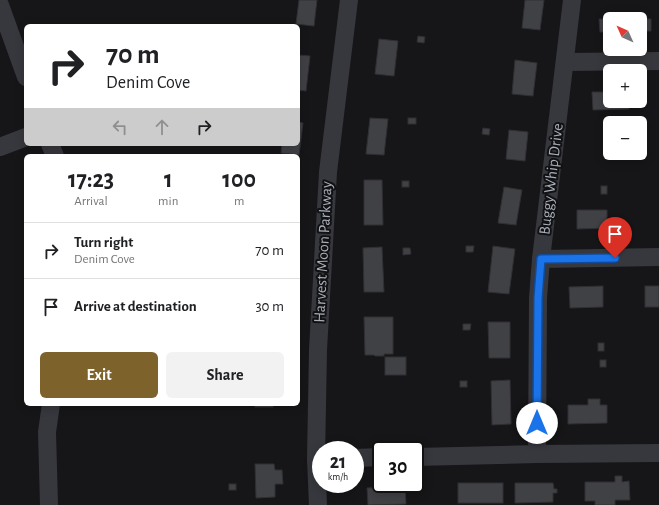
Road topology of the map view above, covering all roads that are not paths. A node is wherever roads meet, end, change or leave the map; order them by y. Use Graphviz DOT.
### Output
graph roads {
  1 [pos="349,0"];
  2 [pos="572,0"];
  3 [pos="0,5"];
  4 [pos="659,61"];
  5 [pos="565,62"];
  6 [pos="24,71"];
  7 [pos="24,138"];
  8 [pos="0,147"];
  9 [pos="659,258"];
  10 [pos="541,259"];
  11 [pos="51,406"];
  12 [pos="319,441"];
  13 [pos="659,453"];
  14 [pos="537,454"];
  15 [pos="424,457"];
  16 [pos="318,493"];
  17 [pos="49,505"];
  18 [pos="318,505"];
  1 -- 12 [label="street, Harvest Moon Parkway"];
  2 -- 5 [label="street, Buggy Whip Drive"];
  3 -- 6 [label="street"];
  4 -- 5 [label="street"];
  5 -- 10 [label="street, Buggy Whip Drive"];
  7 -- 8 [label="street"];
  9 -- 10 [label="street"];
  10 -- 14 [label="street, Buggy Whip Drive"];
  11 -- 17 [label="street"];
  13 -- 14 [label="street"];
  14 -- 15 [label="street"];
  16 -- 18 [label="street, Harvest Moon Parkway"];
}
